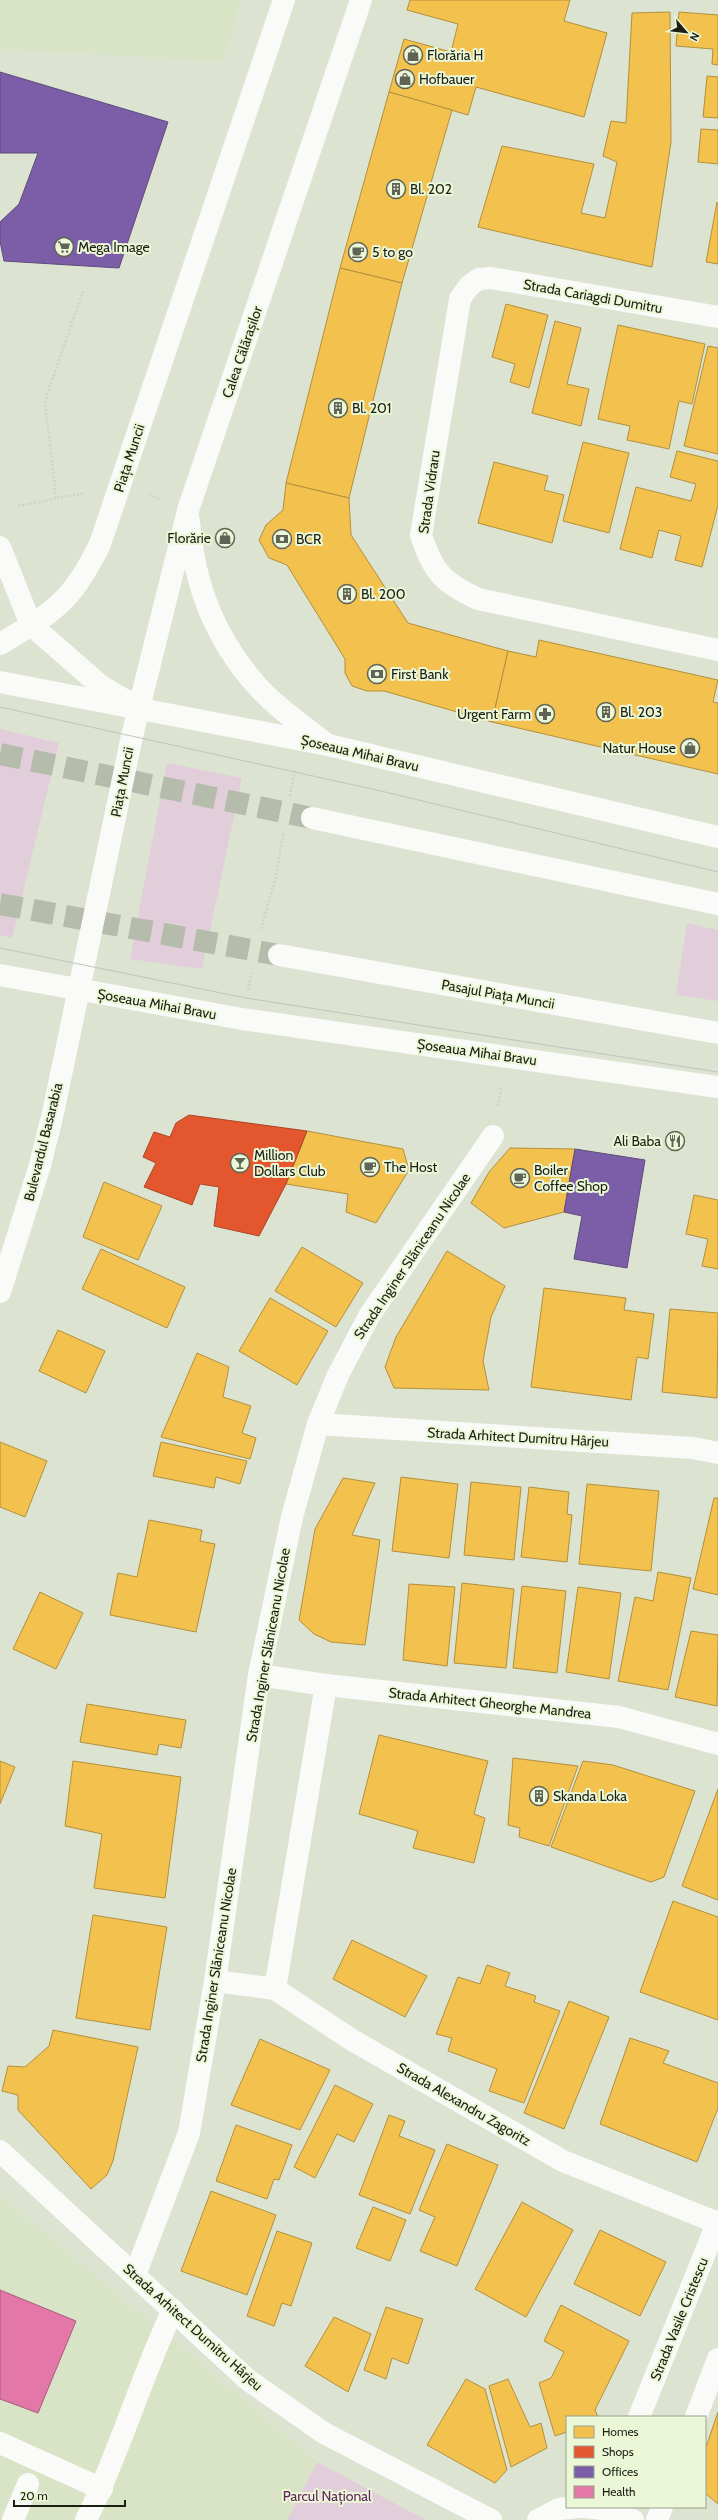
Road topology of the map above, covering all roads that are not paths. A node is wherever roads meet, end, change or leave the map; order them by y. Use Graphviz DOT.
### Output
graph roads {
  1 [pos="284,0"];
  2 [pos="361,0"];
  3 [pos="469,286"];
  4 [pos="718,317"];
  5 [pos="189,507"];
  6 [pos="0,547"];
  7 [pos="31,625"];
  8 [pos="0,644"];
  9 [pos="718,650"];
  10 [pos="0,682"];
  11 [pos="138,708"];
  12 [pos="328,745"];
  13 [pos="312,818"];
  14 [pos="718,837"];
  15 [pos="718,904"];
  16 [pos="279,955"];
  17 [pos="0,975"];
  18 [pos="78,990"];
  19 [pos="718,1033"];
  20 [pos="718,1087"];
  21 [pos="493,1136"];
  22 [pos="0,1292"];
  23 [pos="318,1424"];
  24 [pos="718,1453"];
  25 [pos="260,1675"];
  26 [pos="326,1685"];
  27 [pos="718,1744"];
  28 [pos="215,1981"];
  29 [pos="275,1989"];
  30 [pos="0,2151"];
  31 [pos="718,2222"];
  32 [pos="135,2275"];
  33 [pos="173,2310"];
  34 [pos="718,2359"];
  35 [pos="639,2416"];
  36 [pos="696,2416"];
  37 [pos="0,2443"];
  38 [pos="28,2484"];
  39 [pos="102,2489"];
  40 [pos="569,2508"];
  41 [pos="597,2508"];
  42 [pos="662,2508"];
  43 [pos="13,2520"];
  44 [pos="86,2520"];
  45 [pos="490,2520"];
  46 [pos="538,2520"];
  47 [pos="634,2520"];
  48 [pos="657,2520"];
  1 -- 7 [label="main road, Piața Muncii"];
  2 -- 5 [label="main road, Calea Călărașilor"];
  3 -- 4 [label="main road, Strada Cariagdi Dumitru"];
  3 -- 9 [label="main road, Strada Vidraru"];
  5 -- 11 [label="main road, Calea Călărașilor"];
  5 -- 12 [label="main road"];
  6 -- 7 [label="main road"];
  7 -- 8 [label="main road, Piața Muncii"];
  7 -- 11 [label="main road"];
  10 -- 11 [label="main road, Șoseaua Mihai Bravu"];
  11 -- 12 [label="main road, Șoseaua Mihai Bravu"];
  11 -- 18 [label="main road, Piața Muncii"];
  12 -- 14 [label="main road, Șoseaua Mihai Bravu"];
  13 -- 15 [label="main road"];
  16 -- 19 [label="main road, Pasajul Piața Muncii"];
  17 -- 18 [label="main road, Șoseaua Mihai Bravu"];
  18 -- 20 [label="main road, Șoseaua Mihai Bravu"];
  18 -- 22 [label="main road, Bulevardul Basarabia"];
  21 -- 23 [label="main road, Strada Inginer Slăniceanu Nicolae"];
  23 -- 24 [label="main road, Strada Arhitect Dumitru Hârjeu"];
  23 -- 25 [label="main road, Strada Inginer Slăniceanu Nicolae"];
  25 -- 26 [label="main road, Strada Arhitect Gheorghe Mandrea"];
  25 -- 28 [label="main road, Strada Inginer Slăniceanu Nicolae"];
  26 -- 27 [label="main road, Strada Arhitect Gheorghe Mandrea"];
  26 -- 29 [label="main road"];
  28 -- 29 [label="main road, Strada Alexandru Zagoritz"];
  28 -- 32 [label="main road, Strada Inginer Slăniceanu Nicolae"];
  29 -- 31 [label="main road, Strada Alexandru Zagoritz"];
  30 -- 32 [label="main road, Strada Arhitect Dumitru Hârjeu"];
  31 -- 35 [label="main road, Strada Vasile Cristescu"];
  32 -- 33 [label="main road, Strada Arhitect Dumitru Hârjeu"];
  33 -- 39 [label="main road"];
  33 -- 45 [label="main road, Strada Arhitect Dumitru Hârjeu"];
  34 -- 36 [label="main road"];
  37 -- 39 [label="main road"];
  38 -- 43 [label="main road"];
  39 -- 44 [label="main road"];
  40 -- 46 [label="main road"];
  41 -- 47 [label="main road"];
  42 -- 48 [label="main road"];
}
